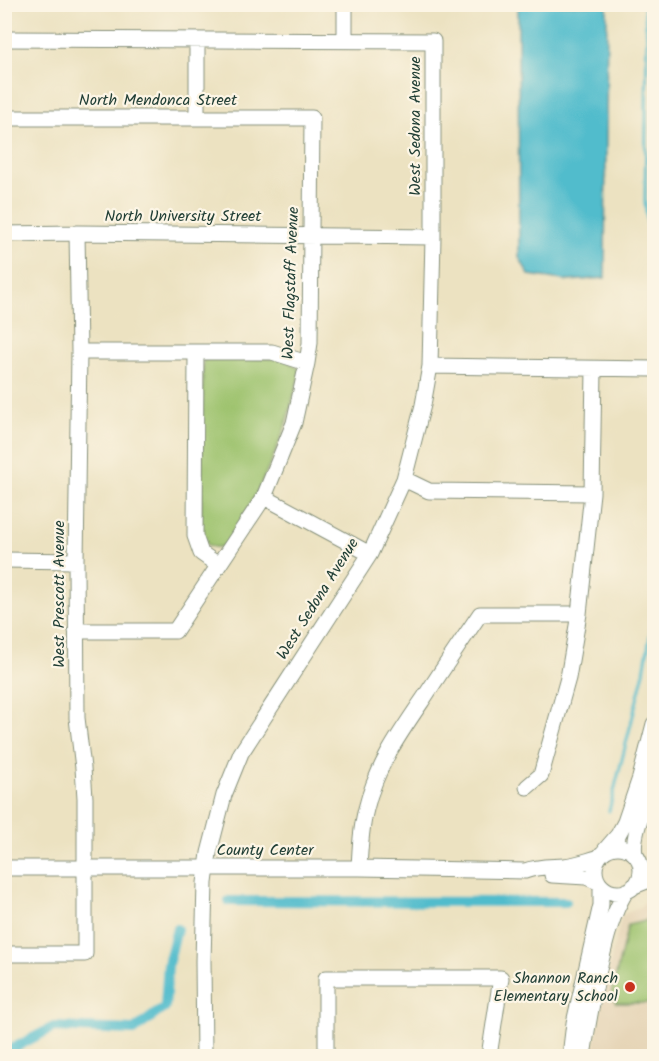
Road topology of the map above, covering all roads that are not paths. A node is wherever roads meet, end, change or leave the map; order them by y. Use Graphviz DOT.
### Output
graph roads {
  1 [pos="345,4"];
  2 [pos="4,39"];
  3 [pos="197,40"];
  4 [pos="345,40"];
  5 [pos="4,118"];
  6 [pos="197,118"];
  7 [pos="312,118"];
  8 [pos="76,233"];
  9 [pos="4,234"];
  10 [pos="312,235"];
  11 [pos="433,237"];
  12 [pos="79,352"];
  13 [pos="196,352"];
  14 [pos="307,363"];
  15 [pos="430,366"];
  16 [pos="594,369"];
  17 [pos="654,369"];
  18 [pos="404,479"];
  19 [pos="592,493"];
  20 [pos="264,497"];
  21 [pos="370,554"];
  22 [pos="4,560"];
  23 [pos="76,561"];
  24 [pos="218,566"];
  25 [pos="579,614"];
  26 [pos="76,631"];
  27 [pos="654,724"];
  28 [pos="654,780"];
  29 [pos="527,787"];
  30 [pos="601,854"];
  31 [pos="636,856"];
  32 [pos="654,866"];
  33 [pos="4,868"];
  34 [pos="84,868"];
  35 [pos="207,868"];
  36 [pos="359,868"];
  37 [pos="525,870"];
  38 [pos="654,878"];
  39 [pos="599,884"];
  40 [pos="630,889"];
  41 [pos="4,954"];
  42 [pos="204,1056"];
  43 [pos="326,1056"];
  44 [pos="489,1056"];
  45 [pos="570,1056"];
  46 [pos="583,1056"];
  1 -- 4 [label="street"];
  2 -- 3 [label="street"];
  3 -- 4 [label="street"];
  3 -- 6 [label="street"];
  4 -- 11 [label="street, West Sedona Avenue"];
  5 -- 6 [label="street, North Mendonca Street"];
  6 -- 7 [label="street, North Mendonca Street"];
  7 -- 10 [label="street, West Flagstaff Avenue"];
  8 -- 9 [label="street, North University Street"];
  8 -- 10 [label="street, North University Street"];
  8 -- 12 [label="street, West Prescott Avenue"];
  10 -- 11 [label="street, North University Street"];
  10 -- 14 [label="street, West Flagstaff Avenue"];
  11 -- 15 [label="street, West Sedona Avenue"];
  12 -- 13 [label="street"];
  12 -- 23 [label="street, West Prescott Avenue"];
  13 -- 14 [label="street"];
  13 -- 24 [label="street"];
  14 -- 20 [label="street, West Flagstaff Avenue"];
  15 -- 16 [label="street"];
  15 -- 18 [label="street, West Sedona Avenue"];
  16 -- 17 [label="street"];
  16 -- 19 [label="street"];
  18 -- 19 [label="street"];
  18 -- 21 [label="street, West Sedona Avenue"];
  19 -- 25 [label="street"];
  20 -- 21 [label="street"];
  20 -- 24 [label="street, West Flagstaff Avenue"];
  21 -- 35 [label="street, West Sedona Avenue"];
  22 -- 23 [label="street"];
  23 -- 26 [label="street, West Prescott Avenue"];
  24 -- 26 [label="street, West Flagstaff Avenue"];
  25 -- 29 [label="street"];
  25 -- 36 [label="street"];
  26 -- 34 [label="street, West Prescott Avenue"];
  27 -- 30 [label="street"];
  28 -- 31 [label="street"];
  30 -- 31 [label="street"];
  30 -- 37 [label="street, County Center"];
  30 -- 39 [label="street"];
  31 -- 32 [label="street"];
  31 -- 40 [label="street"];
  33 -- 34 [label="street, County Center"];
  34 -- 35 [label="street, County Center"];
  34 -- 41 [label="street, West Prescott Avenue"];
  35 -- 36 [label="street, County Center"];
  35 -- 42 [label="street, West Sedona Avenue"];
  36 -- 37 [label="street, County Center"];
  37 -- 39 [label="street, County Center"];
  38 -- 40 [label="street"];
  39 -- 40 [label="street"];
  39 -- 45 [label="street"];
  40 -- 46 [label="street"];
  43 -- 44 [label="street"];
}
